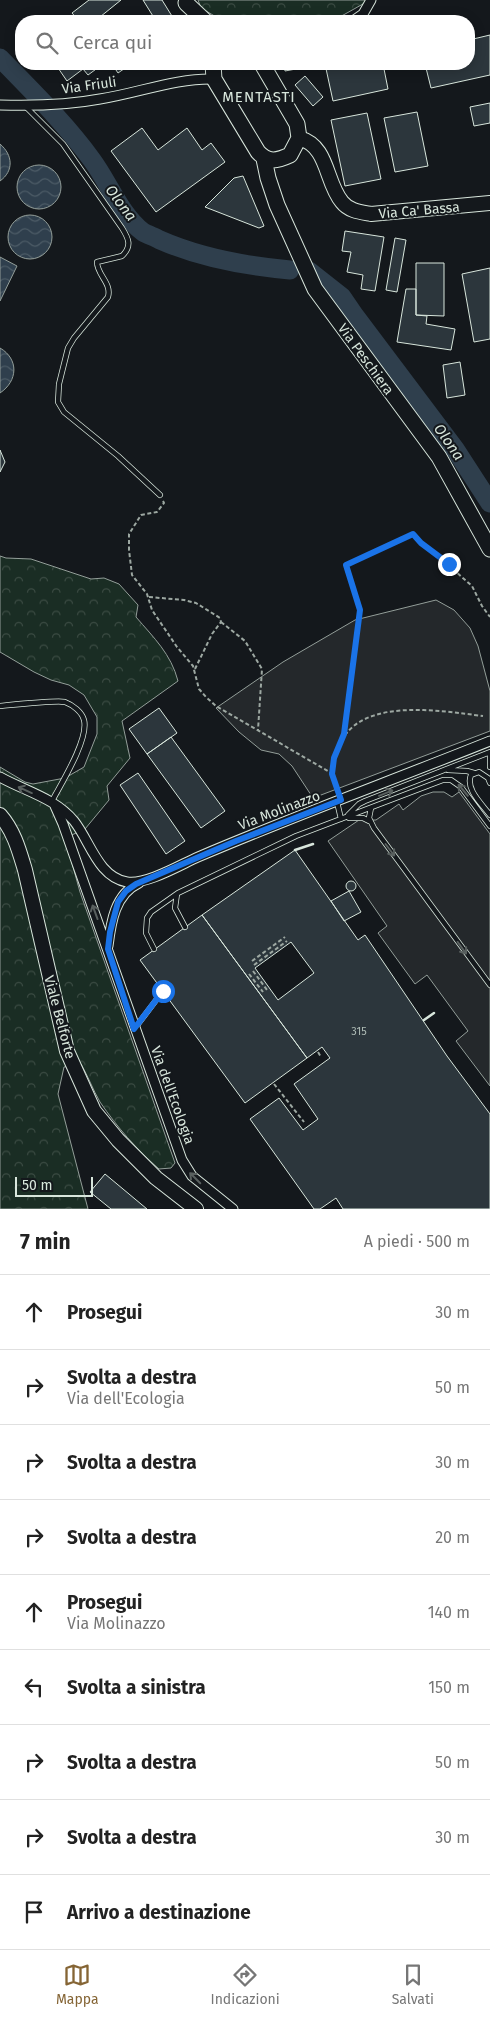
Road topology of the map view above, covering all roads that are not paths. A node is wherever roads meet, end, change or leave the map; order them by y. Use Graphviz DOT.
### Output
graph roads {
  1 [pos="370,0"];
  2 [pos="185,2"];
  3 [pos="193,15"];
  4 [pos="199,15"];
  5 [pos="362,15"];
  6 [pos="213,70"];
  7 [pos="266,70"];
  8 [pos="181,81"];
  9 [pos="0,105"];
  10 [pos="28,106"];
  11 [pos="299,138"];
  12 [pos="264,159"];
  13 [pos="490,203"];
  14 [pos="160,495"];
  15 [pos="490,549"];
  16 [pos="0,706"];
  17 [pos="490,741"];
  18 [pos="490,753"];
  19 [pos="490,767"];
  20 [pos="440,772"];
  21 [pos="474,773"];
  22 [pos="0,777"];
  23 [pos="490,783"];
  24 [pos="52,801"];
  25 [pos="339,801"];
  26 [pos="371,808"];
  27 [pos="0,815"];
  28 [pos="490,815"];
  29 [pos="343,818"];
  30 [pos="370,821"];
  31 [pos="490,826"];
  32 [pos="144,880"];
  33 [pos="178,893"];
  34 [pos="185,927"];
  35 [pos="108,949"];
  36 [pos="154,949"];
  37 [pos="490,985"];
  38 [pos="163,991"];
  39 [pos="134,1029"];
  40 [pos="196,1209"];
  41 [pos="232,1209"];
  1 -- 5 [label="street"];
  2 -- 3 [label="main road"];
  2 -- 4 [label="main road"];
  6 -- 8 [label="street, Via Friuli"];
  6 -- 8 [label="street, Via Friuli"];
  6 -- 12 [label="main road, Via Peschiera"];
  7 -- 11 [label="main road"];
  8 -- 10 [label="street, Via Friuli"];
  9 -- 10 [label="street, Via Friuli"];
  10 -- 14 [label="lane"];
  11 -- 12 [label="main road"];
  11 -- 13 [label="main road, Via Ca' Bassa"];
  12 -- 15 [label="main road, Via Peschiera"];
  16 -- 24 [label="lane"];
  17 -- 25 [label="street, Via Molinazzo"];
  18 -- 19 [label="lane"];
  18 -- 20 [label="lane"];
  20 -- 21 [label="lane"];
  29 -- 20 [label="lane, one-way"];
  21 -- 23 [label="lane"];
  21 -- 28 [label="lane"];
  24 -- 22 [label="street, one-way"];
  24 -- 32 [label="street, Via Molinazzo"];
  35 -- 24 [label="street, Via dell'Ecologia, one-way"];
  25 -- 29 [label="lane"];
  25 -- 32 [label="street, Via Molinazzo"];
  26 -- 29 [label="lane"];
  26 -- 30 [label="lane"];
  31 -- 26 [label="lane, one-way"];
  27 -- 40 [label="main road, Viale Belforte"];
  29 -- 30 [label="lane"];
  29 -- 33 [label="lane"];
  30 -- 37 [label="lane, one-way"];
  32 -- 35 [label="street"];
  33 -- 34 [label="lane"];
  33 -- 36 [label="lane"];
  35 -- 39 [label="street, Via dell'Ecologia"];
  38 -- 39 [label="lane"];
  41 -- 39 [label="street, Via dell'Ecologia, one-way"];
}
